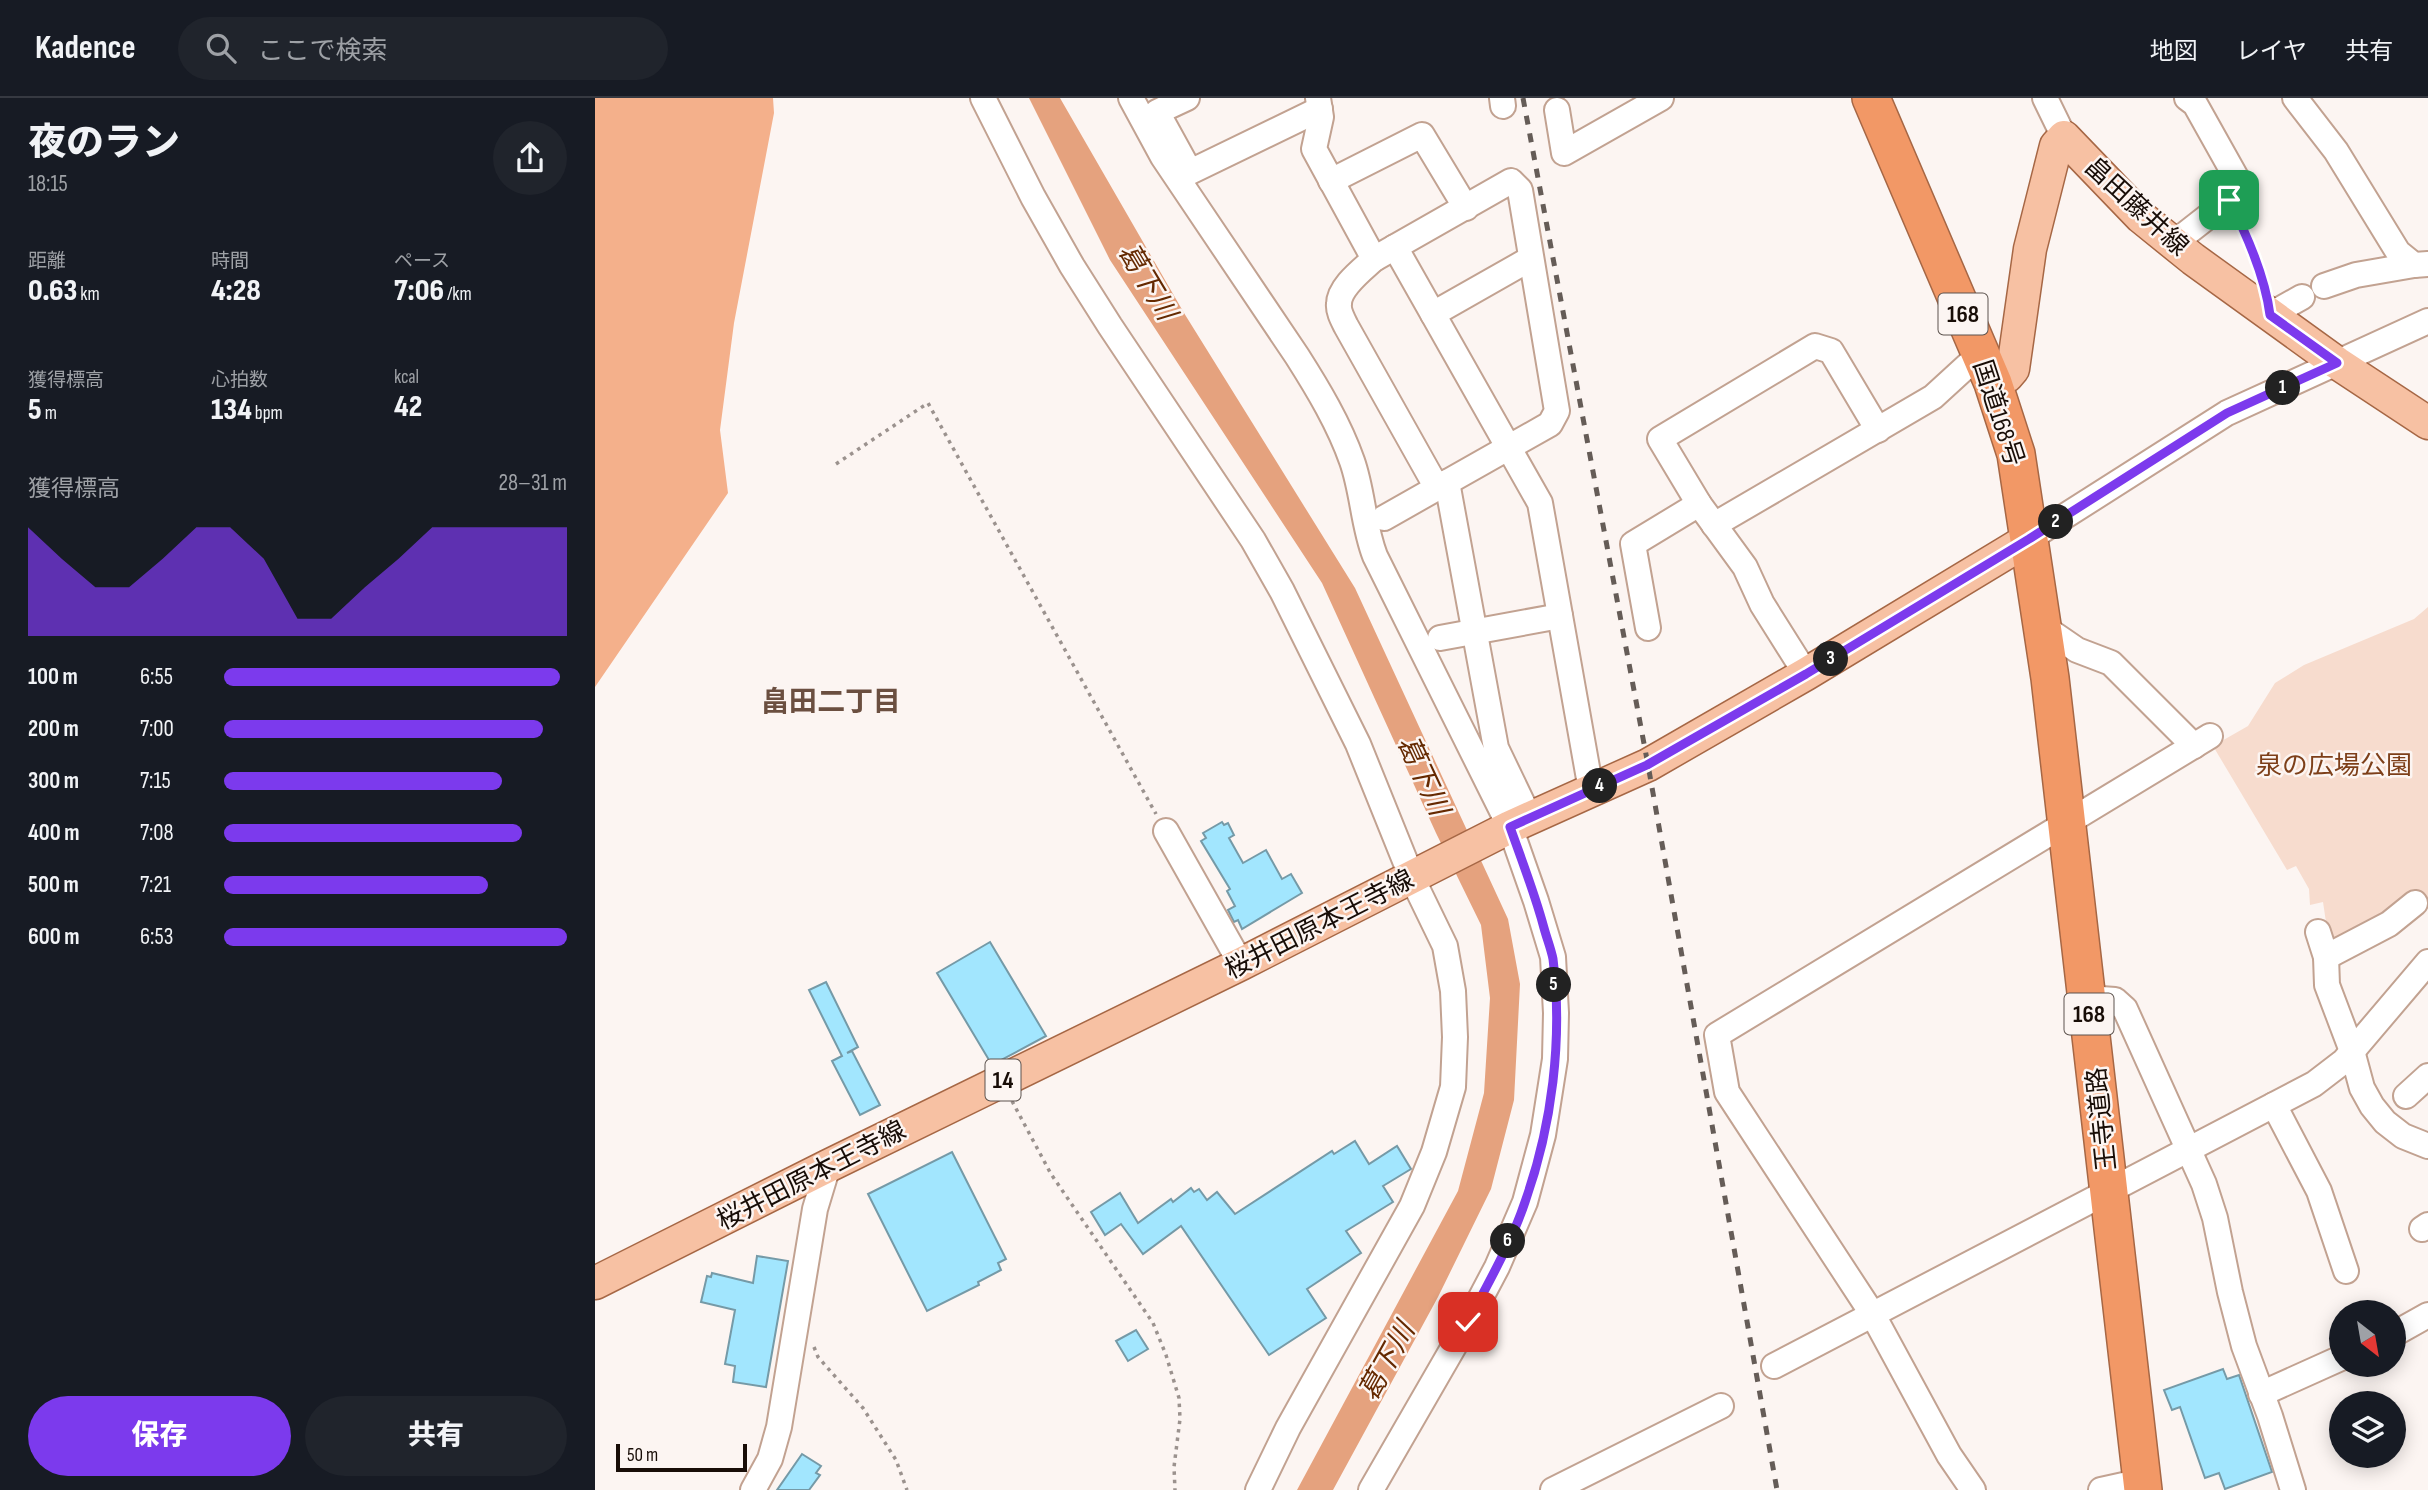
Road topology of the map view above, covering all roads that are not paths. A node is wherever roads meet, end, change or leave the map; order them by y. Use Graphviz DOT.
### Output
graph roads {
  1 [pos="983,98"];
  2 [pos="1131,98"];
  3 [pos="1187,98"];
  4 [pos="1660,98"];
  5 [pos="1871,98"];
  6 [pos="2045,98"];
  7 [pos="2187,98"];
  8 [pos="2294,98"];
  9 [pos="1323,102"];
  10 [pos="1557,110"];
  11 [pos="2064,137"];
  12 [pos="1331,181"];
  13 [pos="1466,208"];
  14 [pos="2174,243"];
  15 [pos="1385,253"];
  16 [pos="1530,259"];
  17 [pos="2421,265"];
  18 [pos="1433,314"];
  19 [pos="2270,315"];
  20 [pos="2428,321"];
  21 [pos="2337,363"];
  22 [pos="1987,369"];
  23 [pos="2428,423"];
  24 [pos="1878,430"];
  25 [pos="1509,447"];
  26 [pos="1442,485"];
  27 [pos="1699,504"];
  28 [pos="1384,518"];
  29 [pos="1714,525"];
  30 [pos="2029,539"];
  31 [pos="1560,616"];
  32 [pos="2042,626"];
  33 [pos="1648,628"];
  34 [pos="1475,632"];
  35 [pos="1440,638"];
  36 [pos="1806,674"];
  37 [pos="1591,790"];
  38 [pos="1520,823"];
  39 [pos="2066,824"];
  40 [pos="1166,831"];
  41 [pos="1412,878"];
  42 [pos="2415,904"];
  43 [pos="2318,932"];
  44 [pos="2326,957"];
  45 [pos="2428,962"];
  46 [pos="1241,964"];
  47 [pos="2087,998"];
  48 [pos="2352,1051"];
  49 [pos="2428,1076"];
  50 [pos="2406,1096"];
  51 [pos="2274,1105"];
  52 [pos="2428,1146"];
  53 [pos="2187,1151"];
  54 [pos="828,1166"];
  55 [pos="2109,1192"];
  56 [pos="2346,1271"];
  57 [pos="595,1283"];
  58 [pos="1873,1315"];
  59 [pos="2428,1315"];
  60 [pos="2406,1327"];
  61 [pos="2329,1363"];
  62 [pos="1774,1366"];
  63 [pos="2261,1394"];
  64 [pos="1721,1406"];
  65 [pos="2142,1486"];
  66 [pos="753,1490"];
  67 [pos="1258,1490"];
  68 [pos="1371,1490"];
  69 [pos="1553,1490"];
  70 [pos="1973,1490"];
  71 [pos="2101,1490"];
  72 [pos="2293,1490"];
  1 -- 41 [label="street"];
  2 -- 38 [label="street"];
  3 -- 9 [label="street"];
  4 -- 10 [label="street"];
  5 -- 22 [label="highway, 国道168号 / 168"];
  6 -- 11 [label="street"];
  7 -- 14 [label="street"];
  8 -- 17 [label="street"];
  9 -- 12 [label="street"];
  11 -- 14 [label="main road, 畠田藤井線"];
  11 -- 22 [label="main road, 畠田藤井線"];
  12 -- 13 [label="street"];
  12 -- 15 [label="street"];
  13 -- 15 [label="street"];
  13 -- 16 [label="street"];
  14 -- 19 [label="main road, 畠田藤井線"];
  15 -- 18 [label="street"];
  15 -- 26 [label="street"];
  16 -- 18 [label="street"];
  16 -- 25 [label="street"];
  17 -- 19 [label="street"];
  18 -- 25 [label="street"];
  19 -- 21 [label="main road, 畠田藤井線"];
  20 -- 21 [label="street"];
  21 -- 23 [label="main road, 畠田藤井線"];
  21 -- 30 [label="street"];
  22 -- 24 [label="street"];
  22 -- 30 [label="highway, 国道168号 / 168"];
  24 -- 27 [label="street"];
  24 -- 29 [label="street"];
  25 -- 26 [label="street"];
  25 -- 31 [label="street"];
  26 -- 28 [label="street"];
  26 -- 34 [label="street"];
  27 -- 29 [label="street"];
  27 -- 33 [label="street"];
  29 -- 36 [label="street"];
  30 -- 32 [label="highway, 王寺道路 / 168"];
  30 -- 36 [label="main road, 桜井田原本王寺線 / 14"];
  31 -- 34 [label="street"];
  31 -- 37 [label="street"];
  32 -- 39 [label="highway, 王寺道路 / 168"];
  32 -- 39 [label="street"];
  34 -- 35 [label="street"];
  34 -- 38 [label="street"];
  36 -- 37 [label="main road, 桜井田原本王寺線 / 14"];
  37 -- 38 [label="main road, 桜井田原本王寺線 / 14"];
  38 -- 41 [label="main road, 桜井田原本王寺線 / 14"];
  38 -- 68 [label="street"];
  39 -- 47 [label="highway, 王寺道路 / 168"];
  39 -- 58 [label="street"];
  40 -- 46 [label="street"];
  41 -- 46 [label="main road, 桜井田原本王寺線 / 14"];
  41 -- 67 [label="street"];
  42 -- 44 [label="street"];
  43 -- 44 [label="street"];
  44 -- 48 [label="street"];
  45 -- 48 [label="street"];
  46 -- 54 [label="main road, 桜井田原本王寺線 / 14"];
  47 -- 53 [label="street"];
  47 -- 55 [label="highway, 王寺道路 / 168"];
  48 -- 51 [label="street"];
  48 -- 52 [label="street"];
  49 -- 50 [label="street"];
  51 -- 53 [label="street"];
  51 -- 56 [label="street"];
  53 -- 55 [label="street"];
  53 -- 63 [label="street"];
  54 -- 57 [label="main road, 桜井田原本王寺線 / 14"];
  54 -- 66 [label="street"];
  55 -- 58 [label="street"];
  55 -- 65 [label="highway, 王寺道路 / 168"];
  58 -- 62 [label="street"];
  58 -- 70 [label="street"];
  59 -- 60 [label="street"];
  61 -- 63 [label="street"];
  63 -- 72 [label="street"];
  64 -- 69 [label="street"];
  65 -- 71 [label="street"];
}
